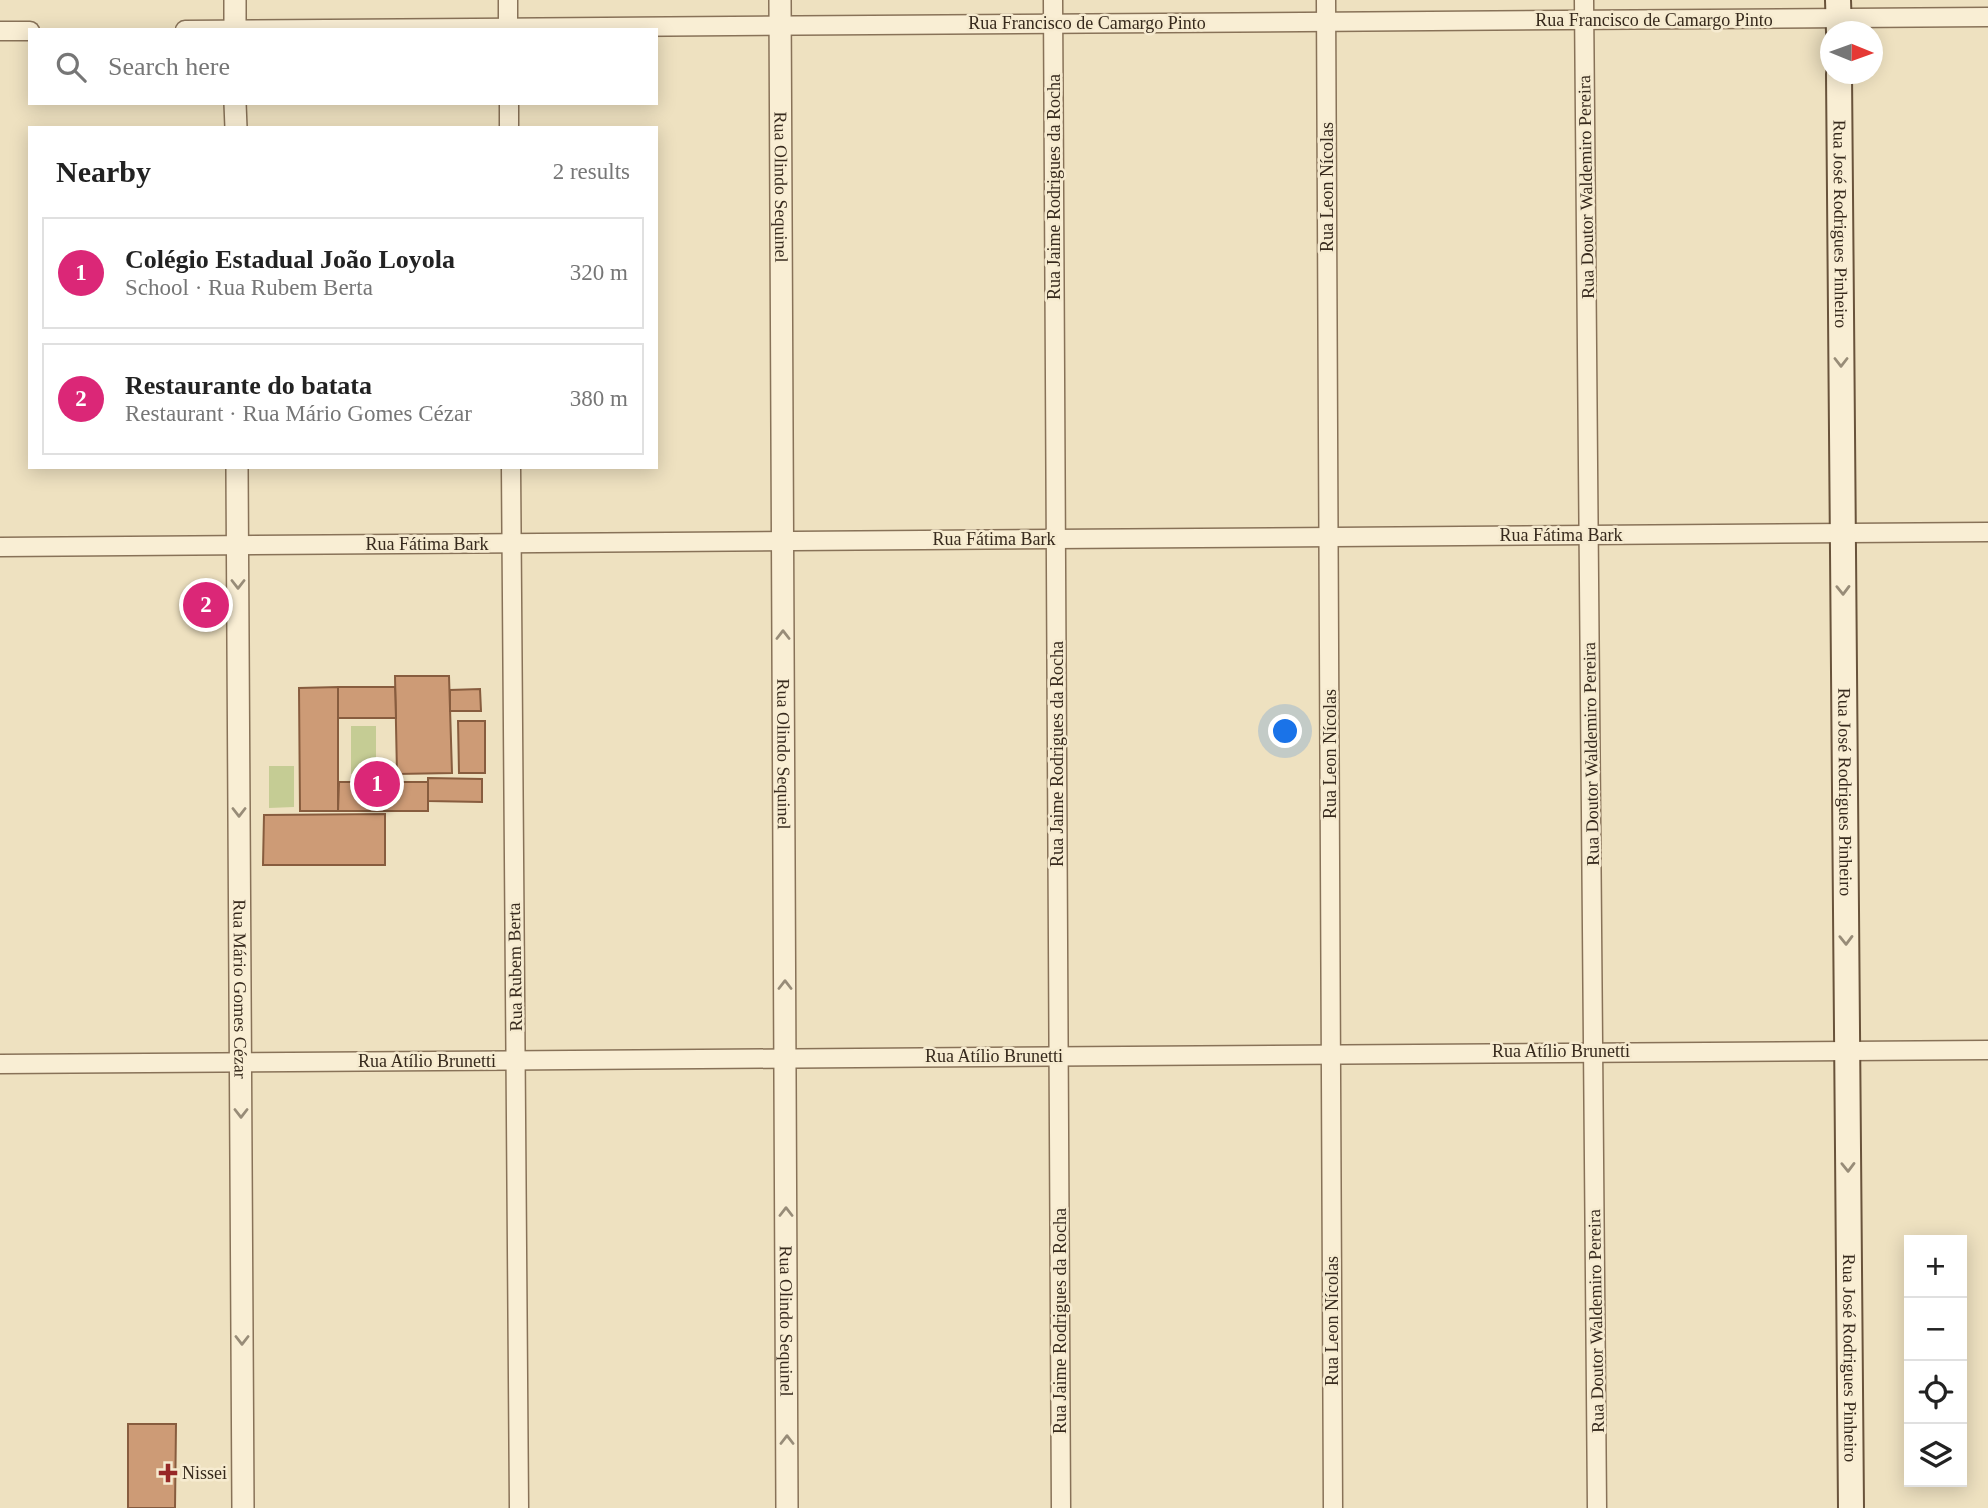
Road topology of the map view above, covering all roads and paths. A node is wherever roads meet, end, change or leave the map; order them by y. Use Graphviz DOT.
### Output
graph roads {
  1 [pos="235,0"];
  2 [pos="508,0"];
  3 [pos="780,0"];
  4 [pos="1053,0"];
  5 [pos="1326,0"];
  6 [pos="1584,0"];
  7 [pos="1838,17"];
  8 [pos="1988,17"];
  9 [pos="1584,20"];
  10 [pos="1326,22"];
  11 [pos="1053,24"];
  12 [pos="780,26"];
  13 [pos="235,28"];
  14 [pos="508,28"];
  15 [pos="599,28"];
  16 [pos="0,31"];
  17 [pos="28,31"];
  18 [pos="1839,84"];
  19 [pos="235,105"];
  20 [pos="509,105"];
  21 [pos="236,126"];
  22 [pos="509,126"];
  23 [pos="237,469"];
  24 [pos="511,469"];
  25 [pos="1988,532"];
  26 [pos="1843,533"];
  27 [pos="1589,535"];
  28 [pos="1328,537"];
  29 [pos="1056,539"];
  30 [pos="783,541"];
  31 [pos="512,543"];
  32 [pos="238,545"];
  33 [pos="0,547"];
  34 [pos="1847,1049"];
  35 [pos="1988,1050"];
  36 [pos="1593,1051"];
  37 [pos="1331,1053"];
  38 [pos="1059,1055"];
  39 [pos="785,1058"];
  40 [pos="516,1060"];
  41 [pos="240,1062"];
  42 [pos="0,1064"];
  43 [pos="243,1508"];
  44 [pos="519,1508"];
  45 [pos="787,1508"];
  46 [pos="1061,1508"];
  47 [pos="1333,1508"];
  48 [pos="1597,1508"];
  49 [pos="1851,1508"];
  1 -- 13 [label="street"];
  2 -- 14 [label="street"];
  3 -- 12 [label="street, Rua Olindo Sequinel"];
  4 -- 11 [label="street, Rua Jaime Rodrigues da Rocha"];
  5 -- 10 [label="street, Rua Leon Nícolas"];
  6 -- 9 [label="street, Rua Doutor Waldemiro Pereira"];
  7 -- 8 [label="street, Rua Francisco de Camargo Pinto"];
  7 -- 9 [label="street, Rua Francisco de Camargo Pinto"];
  9 -- 10 [label="street, Rua Francisco de Camargo Pinto"];
  9 -- 27 [label="street, Rua Doutor Waldemiro Pereira"];
  10 -- 11 [label="street, Rua Francisco de Camargo Pinto"];
  10 -- 28 [label="street, Rua Leon Nícolas"];
  11 -- 12 [label="street, Rua Francisco de Camargo Pinto"];
  11 -- 29 [label="street, Rua Jaime Rodrigues da Rocha"];
  12 -- 15 [label="street, Rua Francisco de Camargo Pinto"];
  12 -- 30 [label="street, Rua Olindo Sequinel"];
  16 -- 17 [label="street"];
  18 -- 26 [label="main road, Rua José Rodrigues Pinheiro, one-way"];
  19 -- 21 [label="street"];
  20 -- 22 [label="street"];
  23 -- 32 [label="street, Rua Mário Gomes Cézar"];
  24 -- 31 [label="street, Rua Rubem Berta"];
  25 -- 26 [label="street, Rua Fátima Bark"];
  26 -- 27 [label="street, Rua Fátima Bark"];
  26 -- 34 [label="main road, Rua José Rodrigues Pinheiro, one-way"];
  27 -- 28 [label="street, Rua Fátima Bark"];
  27 -- 36 [label="street, Rua Doutor Waldemiro Pereira"];
  28 -- 29 [label="street, Rua Fátima Bark"];
  28 -- 37 [label="street, Rua Leon Nícolas"];
  29 -- 30 [label="street, Rua Fátima Bark"];
  29 -- 38 [label="street, Rua Jaime Rodrigues da Rocha"];
  30 -- 31 [label="street, Rua Fátima Bark"];
  39 -- 30 [label="street, Rua Olindo Sequinel, one-way"];
  31 -- 32 [label="street, Rua Fátima Bark"];
  31 -- 40 [label="street, Rua Rubem Berta"];
  32 -- 33 [label="street, Rua Fátima Bark"];
  32 -- 41 [label="street, Rua Mário Gomes Cézar, one-way"];
  34 -- 35 [label="street, Rua Atílio Brunetti"];
  34 -- 36 [label="street, Rua Atílio Brunetti"];
  34 -- 49 [label="main road, Rua José Rodrigues Pinheiro, one-way"];
  36 -- 37 [label="street, Rua Atílio Brunetti"];
  36 -- 48 [label="street, Rua Doutor Waldemiro Pereira"];
  37 -- 38 [label="street, Rua Atílio Brunetti"];
  37 -- 47 [label="street, Rua Leon Nícolas"];
  38 -- 39 [label="street, Rua Atílio Brunetti"];
  38 -- 46 [label="street, Rua Jaime Rodrigues da Rocha"];
  39 -- 40 [label="street, Rua Atílio Brunetti"];
  45 -- 39 [label="street, Rua Olindo Sequinel, one-way"];
  40 -- 41 [label="street, Rua Atílio Brunetti"];
  40 -- 44 [label="street, Rua Rubem Berta"];
  41 -- 42 [label="street, Rua Atílio Brunetti"];
  41 -- 43 [label="street, Rua Mário Gomes Cézar, one-way"];
}
